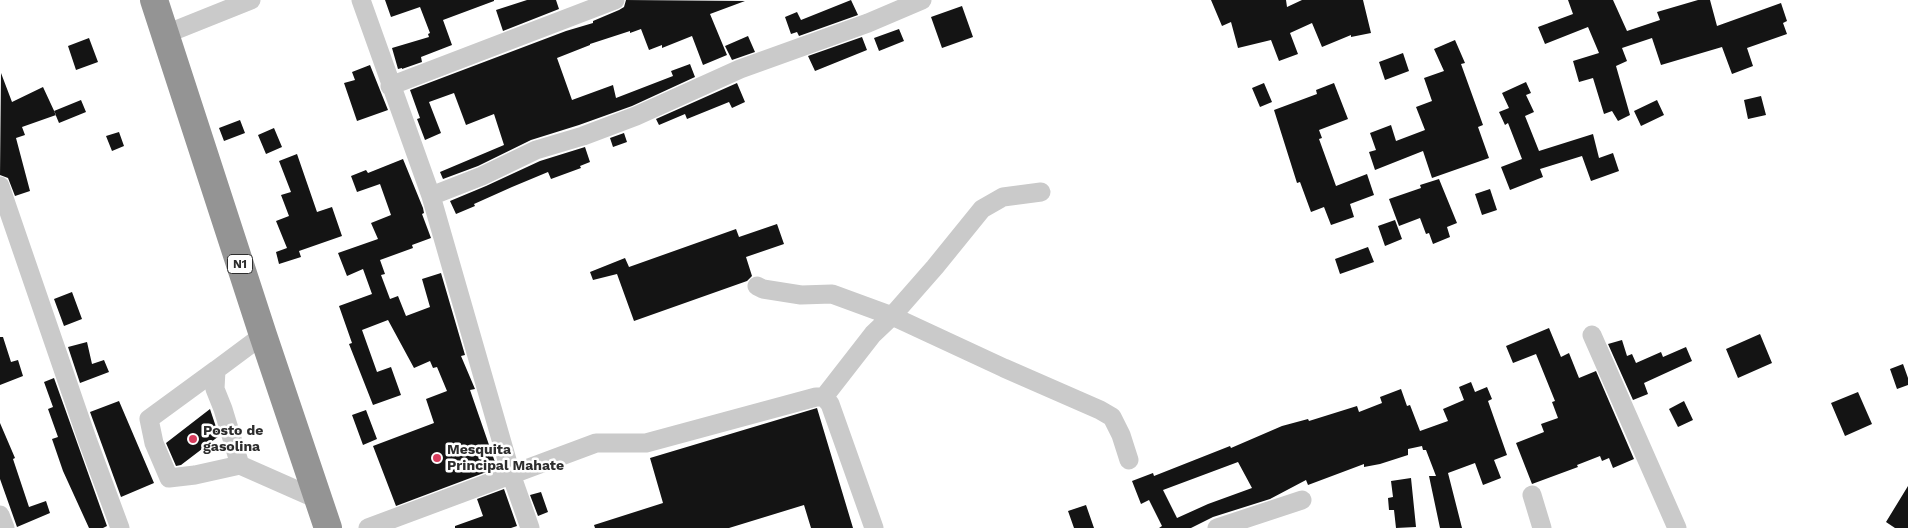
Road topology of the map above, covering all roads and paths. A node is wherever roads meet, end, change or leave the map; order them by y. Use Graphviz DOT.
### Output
graph roads {
  1 [pos="154,0"];
  2 [pos="251,0"];
  3 [pos="361,0"];
  4 [pos="615,0"];
  5 [pos="922,0"];
  6 [pos="166,34"];
  7 [pos="390,86"];
  8 [pos="0,186"];
  9 [pos="1041,192"];
  10 [pos="431,196"];
  11 [pos="7,235"];
  12 [pos="757,286"];
  13 [pos="892,316"];
  14 [pos="262,335"];
  15 [pos="1592,335"];
  16 [pos="216,370"];
  17 [pos="824,397"];
  18 [pos="1129,460"];
  19 [pos="240,465"];
  20 [pos="511,474"];
  21 [pos="1532,495"];
  22 [pos="317,499"];
  23 [pos="1302,500"];
  24 [pos="0,515"];
  25 [pos="5,528"];
  26 [pos="120,528"];
  27 [pos="328,528"];
  28 [pos="368,528"];
  29 [pos="530,528"];
  30 [pos="874,528"];
  31 [pos="1218,528"];
  32 [pos="1542,528"];
  33 [pos="1677,528"];
  1 -- 6 [label="highway, N1"];
  2 -- 6 [label="street"];
  3 -- 7 [label="street"];
  4 -- 7 [label="street"];
  5 -- 10 [label="street"];
  6 -- 14 [label="highway, N1"];
  7 -- 10 [label="street"];
  8 -- 11 [label="street"];
  9 -- 13 [label="street"];
  10 -- 20 [label="street"];
  11 -- 26 [label="street"];
  12 -- 13 [label="street"];
  13 -- 17 [label="street"];
  13 -- 18 [label="street"];
  14 -- 16 [label="street"];
  14 -- 22 [label="highway, N1"];
  15 -- 33 [label="street"];
  16 -- 19 [label="street"];
  16 -- 19 [label="street"];
  17 -- 20 [label="street"];
  17 -- 30 [label="street"];
  19 -- 22 [label="street"];
  20 -- 28 [label="street"];
  20 -- 29 [label="street"];
  21 -- 32 [label="street"];
  22 -- 27 [label="highway, N1"];
  23 -- 31 [label="street"];
  24 -- 25 [label="street"];
}
